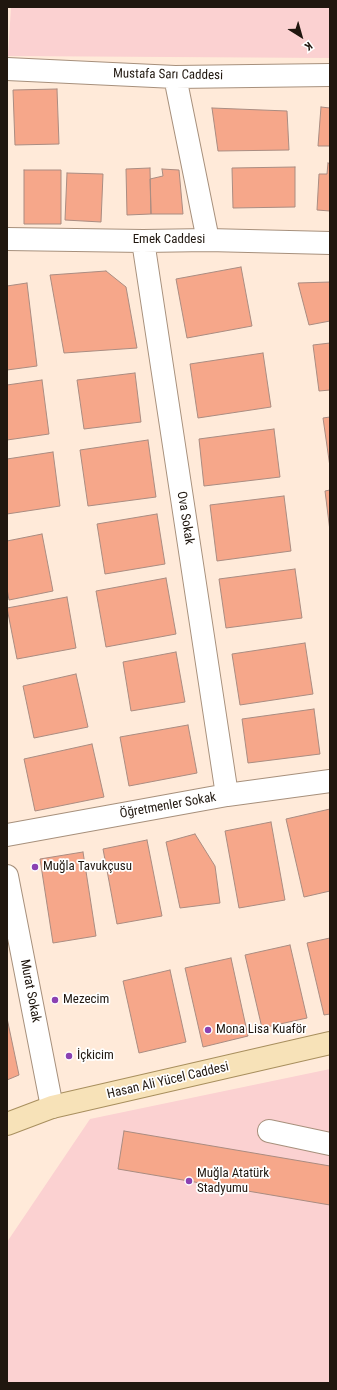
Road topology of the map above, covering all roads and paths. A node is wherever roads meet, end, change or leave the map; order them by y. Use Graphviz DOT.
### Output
graph roads {
  1 [pos="7,68"];
  2 [pos="330,75"];
  3 [pos="175,77"];
  4 [pos="7,239"];
  5 [pos="208,240"];
  6 [pos="143,241"];
  7 [pos="330,243"];
  8 [pos="330,781"];
  9 [pos="227,795"];
  10 [pos="7,835"];
  11 [pos="7,876"];
  12 [pos="330,1043"];
  13 [pos="52,1107"];
  14 [pos="7,1124"];
  15 [pos="269,1132"];
  16 [pos="330,1144"];
  1 -- 3 [label="street, Mustafa Sarı Caddesi"];
  2 -- 3 [label="street, Mustafa Sarı Caddesi"];
  3 -- 5 [label="street"];
  4 -- 6 [label="street, Emek Caddesi"];
  5 -- 6 [label="street, Emek Caddesi"];
  5 -- 7 [label="street, Emek Caddesi"];
  6 -- 9 [label="street, Ova Sokak"];
  8 -- 9 [label="street, Öğretmenler Sokak"];
  9 -- 10 [label="street, Öğretmenler Sokak"];
  11 -- 13 [label="street, Murat Sokak"];
  12 -- 13 [label="main road, Hasan Ali Yücel Caddesi"];
  13 -- 14 [label="main road, Hasan Ali Yücel Caddesi"];
  15 -- 16 [label="street"];
}
